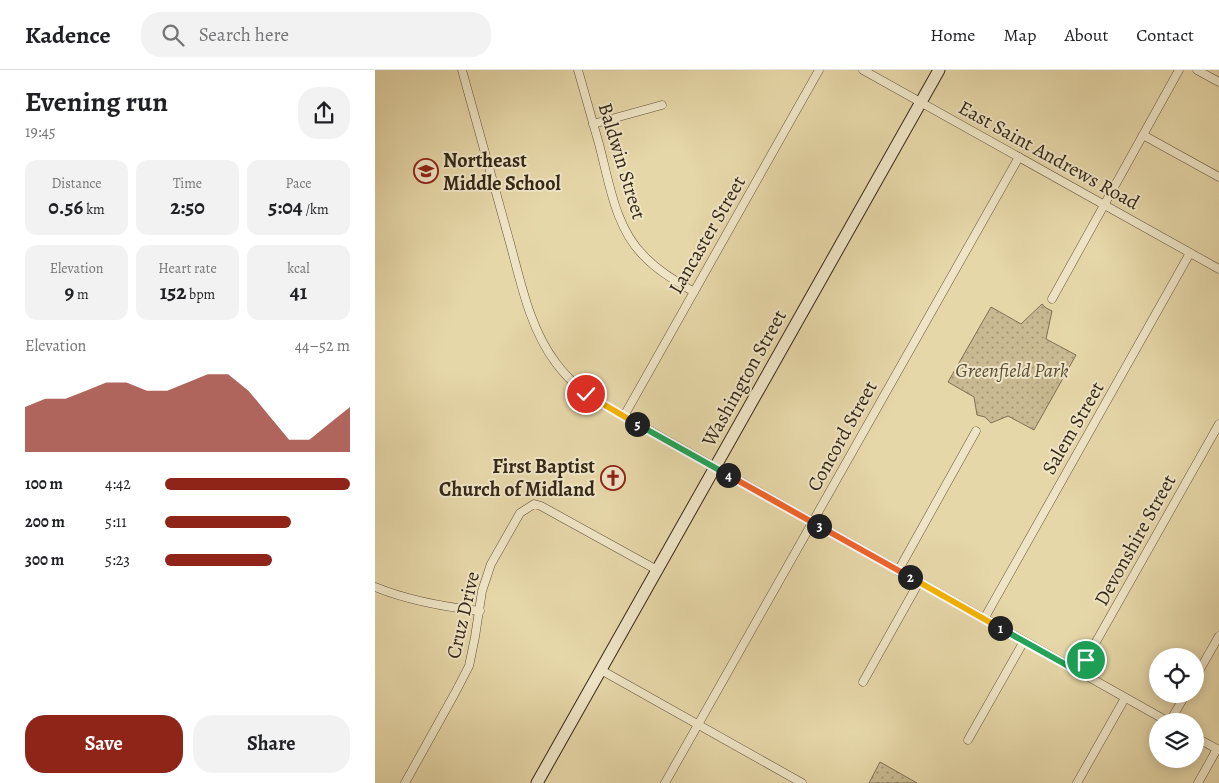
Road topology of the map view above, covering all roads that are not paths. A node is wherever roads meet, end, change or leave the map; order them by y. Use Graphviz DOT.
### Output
graph roads {
  1 [pos="462,70"];
  2 [pos="578,70"];
  3 [pos="819,70"];
  4 [pos="863,70"];
  5 [pos="939,70"];
  6 [pos="1179,70"];
  7 [pos="1197,70"];
  8 [pos="1219,82"];
  9 [pos="921,102"];
  10 [pos="662,105"];
  11 [pos="593,124"];
  12 [pos="1143,135"];
  13 [pos="1019,157"];
  14 [pos="1219,177"];
  15 [pos="1103,204"];
  16 [pos="1190,253"];
  17 [pos="1219,269"];
  18 [pos="694,292"];
  19 [pos="1051,299"];
  20 [pos="624,416"];
  21 [pos="1219,424"];
  22 [pos="976,431"];
  23 [pos="714,468"];
  24 [pos="812,522"];
  25 [pos="657,570"];
  26 [pos="898,571"];
  27 [pos="919,582"];
  28 [pos="375,587"];
  29 [pos="480,611"];
  30 [pos="984,619"];
  31 [pos="1219,636"];
  32 [pos="1024,641"];
  33 [pos="1204,662"];
  34 [pos="601,670"];
  35 [pos="1079,672"];
  36 [pos="863,682"];
  37 [pos="1125,698"];
  38 [pos="1154,713"];
  39 [pos="697,725"];
  40 [pos="968,740"];
  41 [pos="1204,742"];
  42 [pos="1218,750"];
  43 [pos="405,783"];
  44 [pos="537,783"];
  45 [pos="665,783"];
  46 [pos="802,783"];
  47 [pos="1077,783"];
  48 [pos="1198,783"];
  1 -- 20 [label="street"];
  2 -- 11 [label="street, Baldwin Street"];
  3 -- 18 [label="street, Lancaster Street"];
  4 -- 9 [label="street, East Saint Andrews Road"];
  5 -- 9 [label="street, Washington Street"];
  6 -- 12 [label="street"];
  7 -- 8 [label="street"];
  9 -- 13 [label="street, East Saint Andrews Road"];
  9 -- 23 [label="street, Washington Street"];
  10 -- 11 [label="street"];
  11 -- 18 [label="street, Baldwin Street"];
  12 -- 14 [label="street"];
  12 -- 15 [label="street"];
  13 -- 15 [label="street, East Saint Andrews Road"];
  13 -- 24 [label="street, Concord Street"];
  15 -- 16 [label="street, East Saint Andrews Road"];
  15 -- 19 [label="street"];
  16 -- 17 [label="street, East Saint Andrews Road"];
  16 -- 30 [label="street, Salem Street"];
  18 -- 20 [label="street, Lancaster Street"];
  20 -- 23 [label="street"];
  21 -- 35 [label="street, Devonshire Street"];
  22 -- 26 [label="street"];
  23 -- 24 [label="street"];
  23 -- 25 [label="street, Washington Street"];
  24 -- 26 [label="street"];
  24 -- 39 [label="street, Concord Street"];
  25 -- 29 [label="street, Cruz Drive"];
  25 -- 34 [label="street, Washington Street"];
  26 -- 27 [label="street"];
  27 -- 30 [label="street"];
  27 -- 36 [label="street"];
  28 -- 29 [label="street"];
  29 -- 43 [label="street, Cruz Drive"];
  30 -- 32 [label="street"];
  31 -- 33 [label="street"];
  32 -- 35 [label="street"];
  32 -- 40 [label="street"];
  34 -- 39 [label="street"];
  34 -- 44 [label="street, Washington Street"];
  35 -- 37 [label="street"];
  37 -- 38 [label="street"];
  37 -- 47 [label="street"];
  39 -- 45 [label="street, Concord Street"];
  39 -- 46 [label="street"];
  41 -- 42 [label="street"];
  42 -- 48 [label="street"];
}
